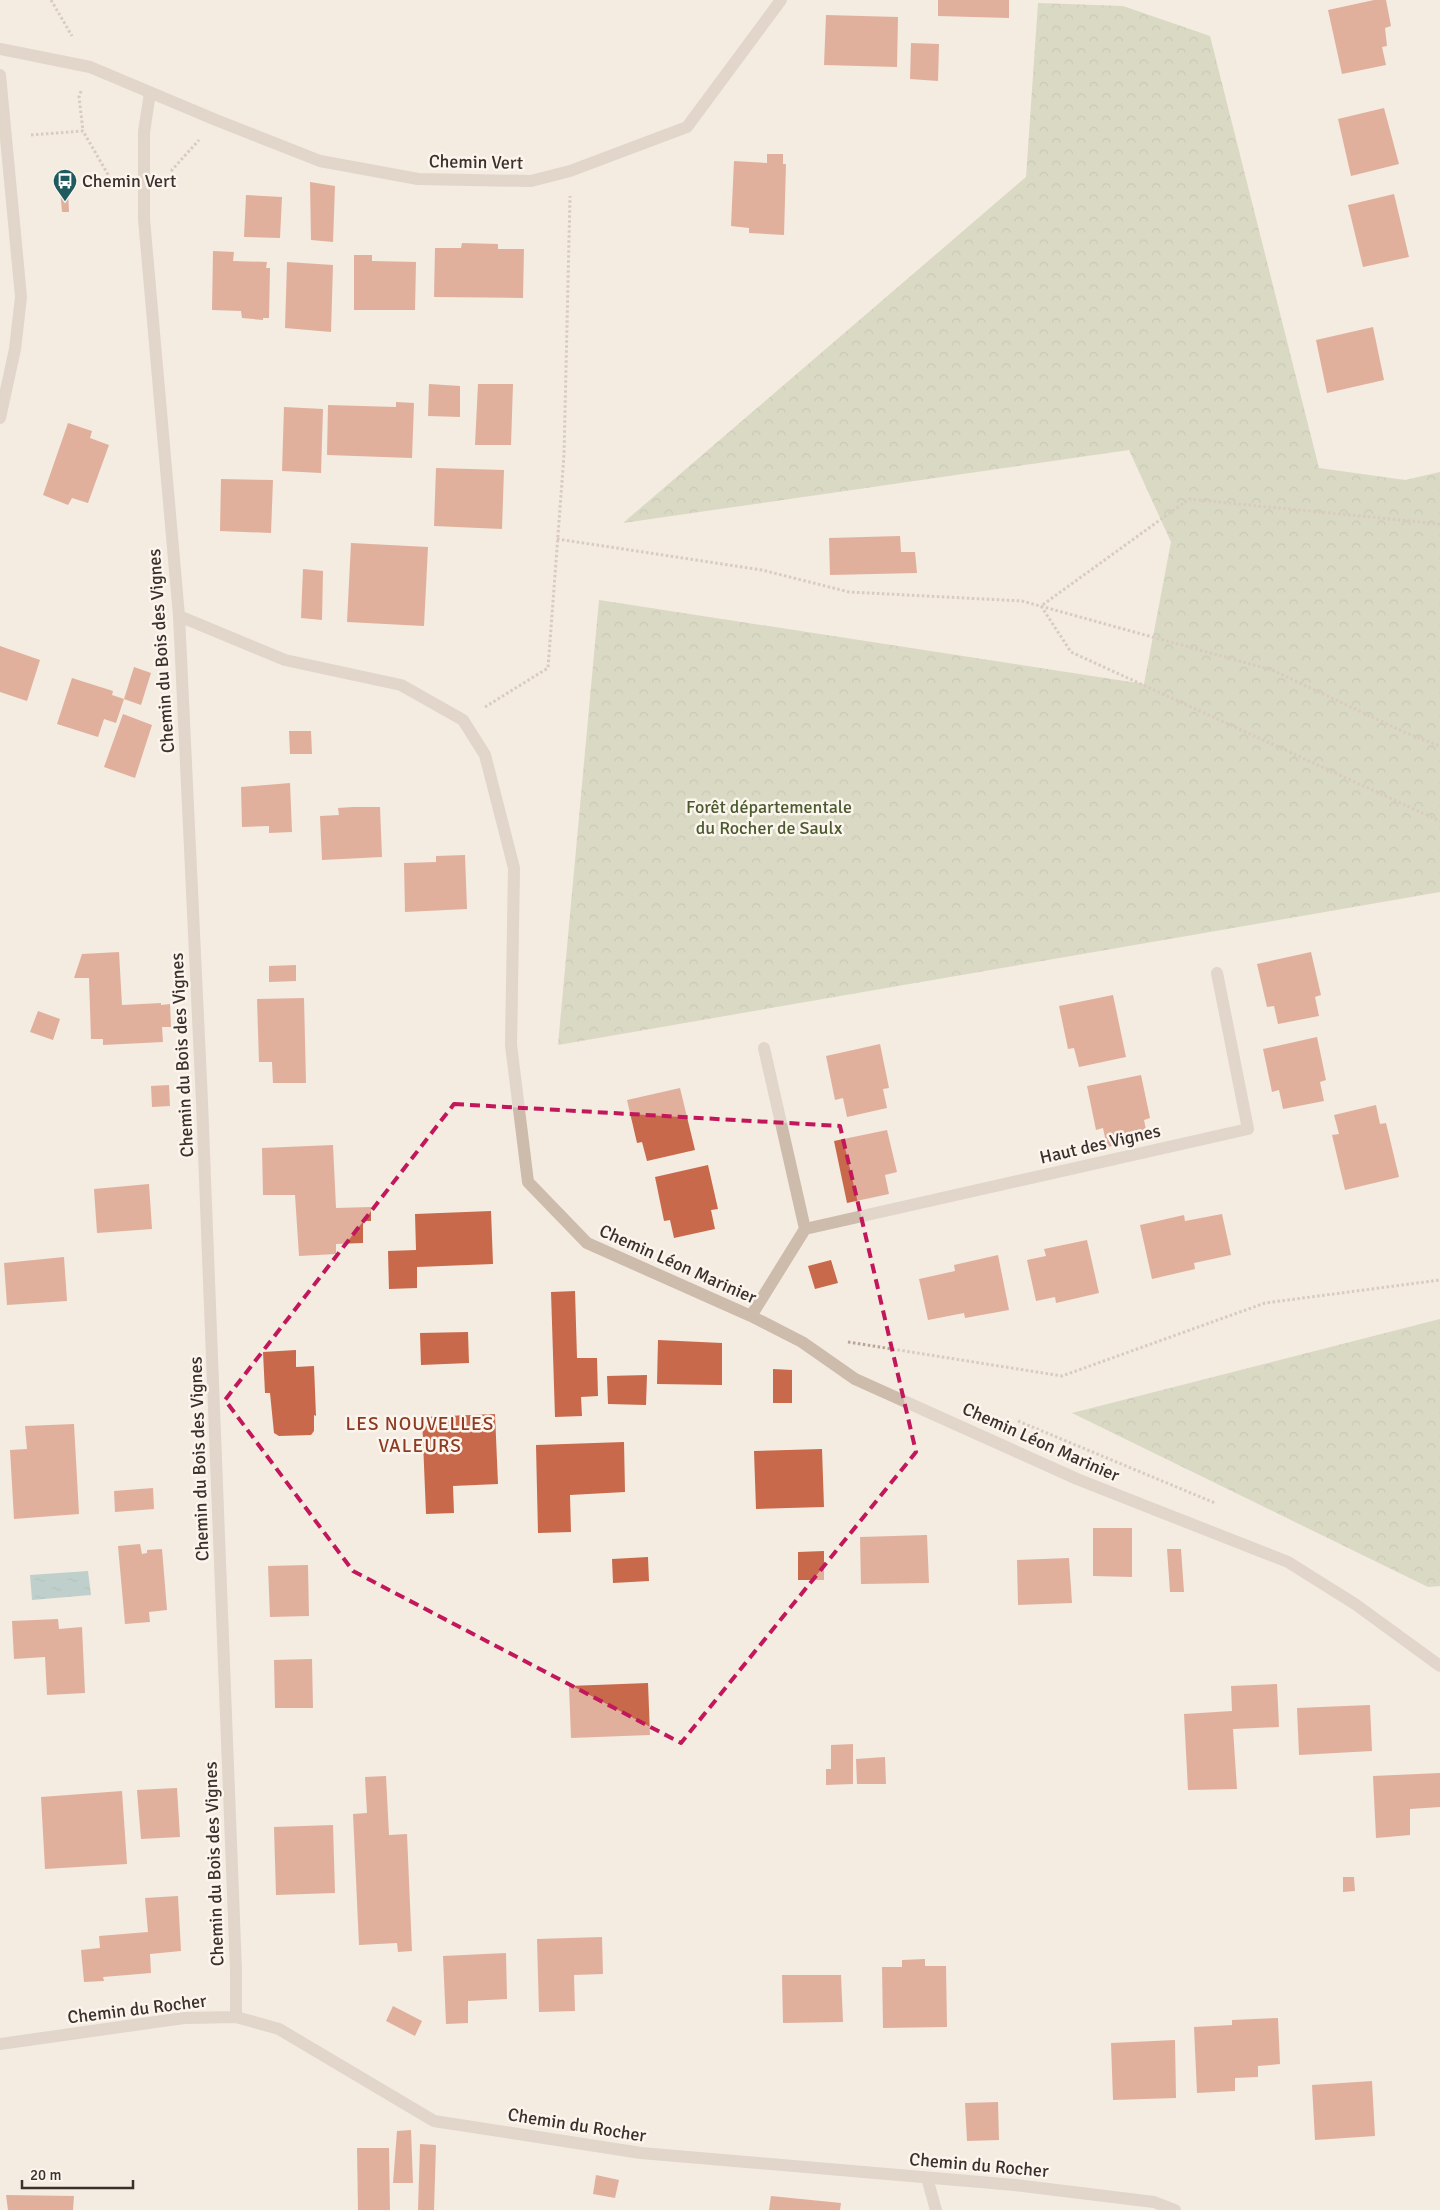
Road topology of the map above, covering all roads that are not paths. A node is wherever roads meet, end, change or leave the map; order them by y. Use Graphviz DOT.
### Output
graph roads {
  1 [pos="781,0"];
  2 [pos="0,49"];
  3 [pos="0,75"];
  4 [pos="150,93"];
  5 [pos="0,418"];
  6 [pos="179,616"];
  7 [pos="1218,974"];
  8 [pos="764,1048"];
  9 [pos="805,1229"];
  10 [pos="751,1316"];
  11 [pos="1440,1666"];
  12 [pos="236,2017"];
  13 [pos="0,2044"];
  14 [pos="928,2178"];
  15 [pos="936,2210"];
  16 [pos="1175,2210"];
  1 -- 4 [label="street, Chemin Vert"];
  2 -- 4 [label="street, Chemin Vert"];
  3 -- 5 [label="street"];
  4 -- 6 [label="street, Chemin du Bois des Vignes"];
  6 -- 10 [label="street, Chemin Léon Marinier"];
  6 -- 12 [label="street, Chemin du Bois des Vignes"];
  7 -- 9 [label="street, Haut des Vignes"];
  8 -- 9 [label="street"];
  9 -- 10 [label="street"];
  10 -- 11 [label="street, Chemin Léon Marinier"];
  12 -- 13 [label="street, Chemin du Rocher"];
  12 -- 14 [label="street, Chemin du Rocher"];
  14 -- 15 [label="street"];
  14 -- 16 [label="street, Chemin du Rocher"];
}
